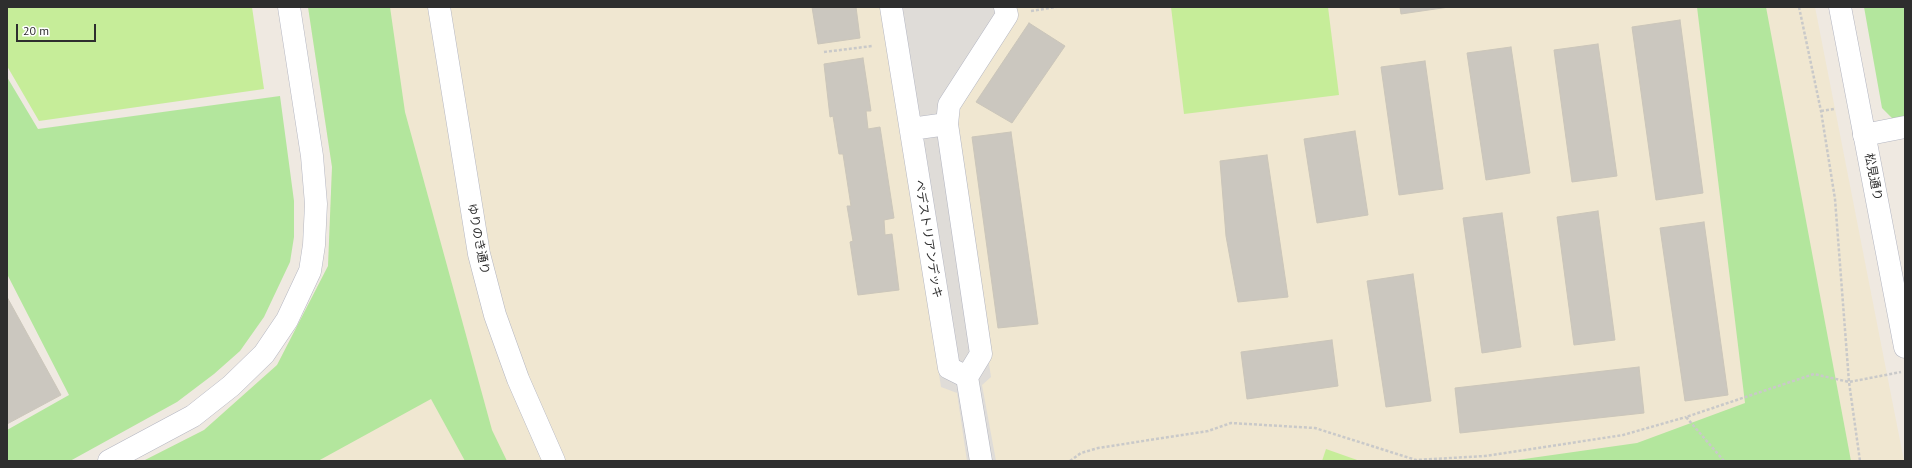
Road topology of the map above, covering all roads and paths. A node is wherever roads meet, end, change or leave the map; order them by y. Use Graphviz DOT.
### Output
graph roads {
  1 [pos="289,7"];
  2 [pos="439,7"];
  3 [pos="891,7"];
  4 [pos="1006,7"];
  5 [pos="1799,7"];
  6 [pos="1840,7"];
  7 [pos="897,43"];
  8 [pos="824,52"];
  9 [pos="947,124"];
  10 [pos="1905,127"];
  11 [pos="911,129"];
  12 [pos="1864,134"];
  13 [pos="1905,347"];
  14 [pos="1905,372"];
  15 [pos="967,377"];
  16 [pos="1849,382"];
  17 [pos="1686,417"];
  18 [pos="109,461"];
  19 [pos="554,461"];
  20 [pos="981,461"];
  21 [pos="1070,461"];
  22 [pos="1724,461"];
  23 [pos="1860,461"];
  1 -- 18 [label="street"];
  2 -- 19 [label="street, ゆりのき通り"];
  3 -- 7 [label="street, ペデストリアンデッキ"];
  4 -- 9 [label="street"];
  5 -- 16 [label="path"];
  6 -- 12 [label="street, 松見通り"];
  7 -- 8 [label="path"];
  7 -- 11 [label="street, ペデストリアンデッキ"];
  9 -- 11 [label="street"];
  9 -- 15 [label="street"];
  10 -- 12 [label="street"];
  11 -- 15 [label="street, ペデストリアンデッキ"];
  12 -- 13 [label="street, 松見通り"];
  14 -- 16 [label="path"];
  15 -- 20 [label="street"];
  16 -- 17 [label="path"];
  16 -- 23 [label="path"];
  17 -- 21 [label="path"];
  17 -- 22 [label="path"];
}
